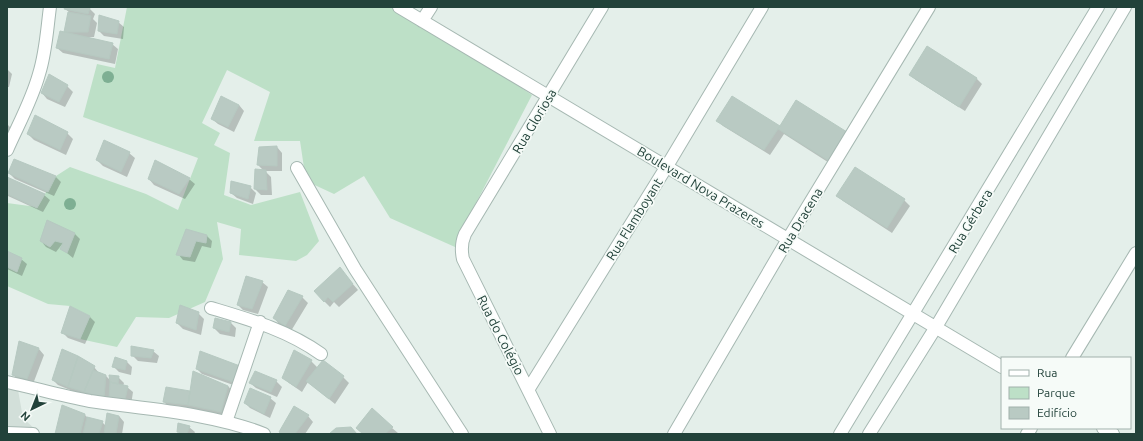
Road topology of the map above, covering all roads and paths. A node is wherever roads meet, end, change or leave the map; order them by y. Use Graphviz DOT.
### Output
graph roads {
  1 [pos="50,7"];
  2 [pos="399,7"];
  3 [pos="431,7"];
  4 [pos="602,7"];
  5 [pos="762,7"];
  6 [pos="929,7"];
  7 [pos="1098,7"];
  8 [pos="1125,7"];
  9 [pos="422,21"];
  10 [pos="549,96"];
  11 [pos="7,150"];
  12 [pos="666,166"];
  13 [pos="297,168"];
  14 [pos="465,234"];
  15 [pos="788,239"];
  16 [pos="1136,252"];
  17 [pos="211,308"];
  18 [pos="914,314"];
  19 [pos="260,322"];
  20 [pos="936,327"];
  21 [pos="321,354"];
  22 [pos="1073,357"];
  23 [pos="1001,366"];
  24 [pos="7,382"];
  25 [pos="528,390"];
  26 [pos="226,422"];
  27 [pos="7,433"];
  28 [pos="33,434"];
  29 [pos="264,434"];
  30 [pos="462,434"];
  31 [pos="550,434"];
  32 [pos="674,434"];
  33 [pos="840,434"];
  34 [pos="870,434"];
  1 -- 11 [label="street"];
  2 -- 9 [label="street, Boulevard Nova Prazeres"];
  3 -- 9 [label="street"];
  4 -- 10 [label="street, Rua Gloriosa"];
  5 -- 12 [label="street, Rua Flamboyant"];
  6 -- 15 [label="street, Rua Dracena"];
  7 -- 18 [label="street, Rua Gérbera"];
  8 -- 20 [label="street, Rua Gérbera"];
  9 -- 10 [label="street, Boulevard Nova Prazeres"];
  10 -- 12 [label="street, Boulevard Nova Prazeres"];
  10 -- 14 [label="street, Rua Gloriosa"];
  12 -- 15 [label="street, Boulevard Nova Prazeres"];
  12 -- 25 [label="street, Rua Flamboyant"];
  13 -- 30 [label="street"];
  14 -- 25 [label="street, Rua do Colégio"];
  15 -- 18 [label="street, Boulevard Nova Prazeres"];
  15 -- 32 [label="street, Rua Dracena"];
  16 -- 22 [label="street"];
  17 -- 19 [label="street"];
  18 -- 20 [label="street, Boulevard Nova Prazeres"];
  18 -- 33 [label="street, Rua Gérbera"];
  19 -- 21 [label="street"];
  19 -- 26 [label="street"];
  20 -- 23 [label="street, Boulevard Nova Prazeres"];
  20 -- 34 [label="street, Rua Gérbera"];
  24 -- 26 [label="street"];
  25 -- 31 [label="street, Rua do Colégio"];
  26 -- 29 [label="street"];
  27 -- 28 [label="street"];
}
